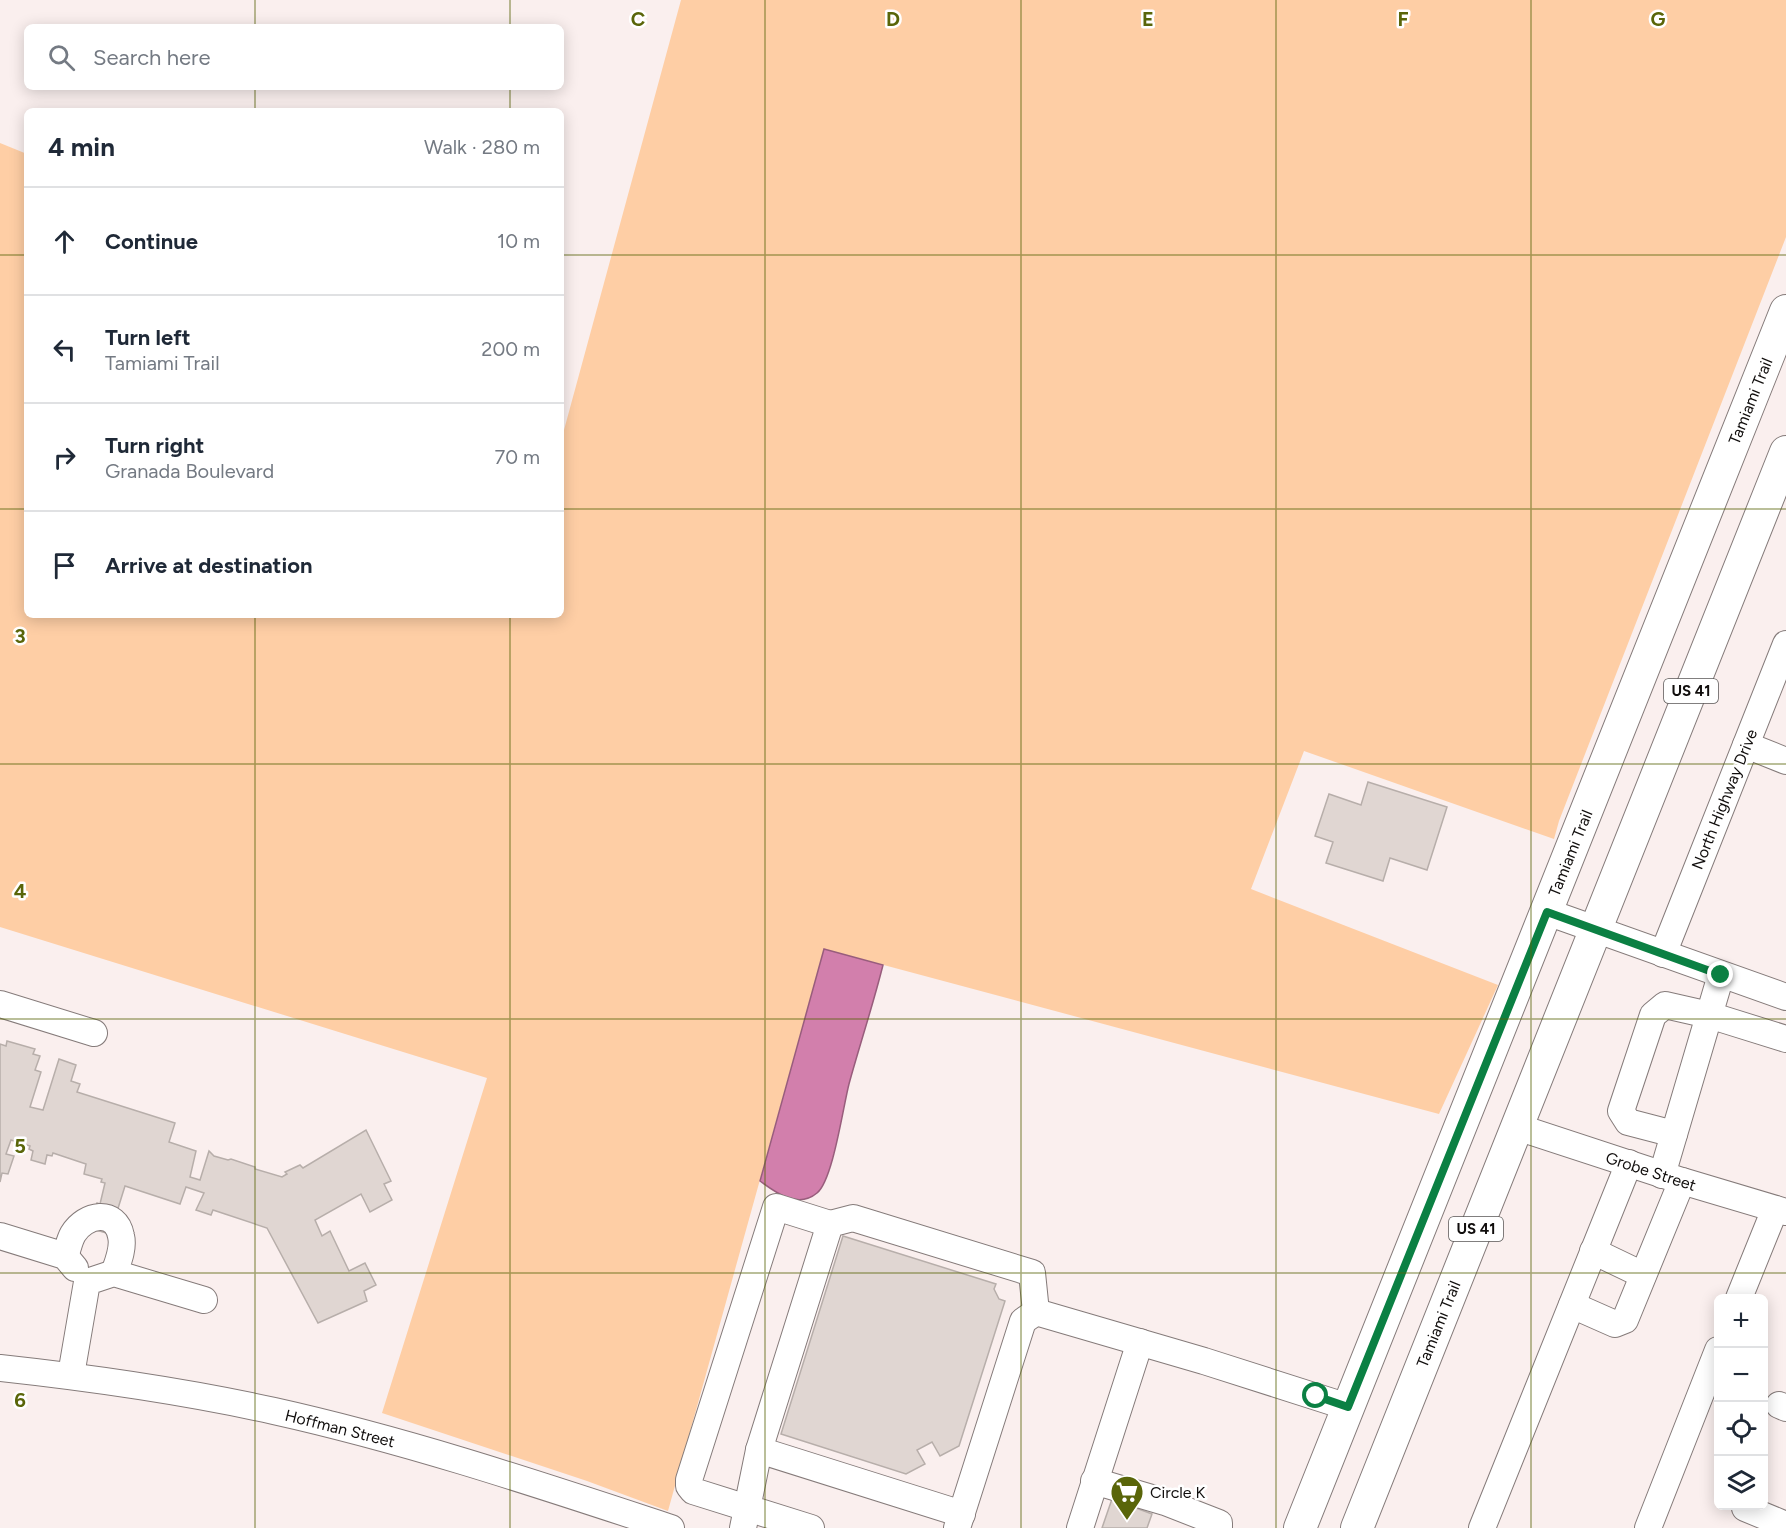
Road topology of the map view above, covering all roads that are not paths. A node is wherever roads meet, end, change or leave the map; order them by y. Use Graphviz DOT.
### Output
graph roads {
  1 [pos="1786,311"];
  2 [pos="1786,452"];
  3 [pos="1786,644"];
  4 [pos="1779,682"];
  5 [pos="1746,745"];
  6 [pos="1786,761"];
  7 [pos="1547,912"];
  8 [pos="1596,930"];
  9 [pos="1663,954"];
  10 [pos="1721,975"];
  11 [pos="1786,997"];
  12 [pos="0,1004"];
  13 [pos="1709,1015"];
  14 [pos="94,1033"];
  15 [pos="1786,1039"];
  16 [pos="1516,1127"];
  17 [pos="1674,1134"];
  18 [pos="1629,1163"];
  19 [pos="1672,1178"];
  20 [pos="1783,1209"];
  21 [pos="830,1224"];
  22 [pos="0,1236"];
  23 [pos="1593,1251"];
  24 [pos="65,1256"];
  25 [pos="114,1273"];
  26 [pos="1643,1275"];
  27 [pos="87,1282"];
  28 [pos="1741,1294"];
  29 [pos="204,1300"];
  30 [pos="1572,1305"];
  31 [pos="1036,1312"];
  32 [pos="1140,1342"];
  33 [pos="1714,1363"];
  34 [pos="0,1368"];
  35 [pos="71,1376"];
  36 [pos="1348,1407"];
  37 [pos="759,1450"];
  38 [pos="1094,1482"];
  39 [pos="1750,1510"];
  40 [pos="745,1518"];
  41 [pos="960,1521"];
  42 [pos="1786,1525"];
  43 [pos="671,1528"];
  44 [pos="811,1528"];
  45 [pos="1080,1528"];
  46 [pos="1219,1528"];
  47 [pos="1300,1528"];
  48 [pos="1357,1528"];
  49 [pos="1482,1528"];
  50 [pos="1648,1528"];
  1 -- 7 [label="main road, Tamiami Trail / US 41"];
  2 -- 8 [label="main road, Tamiami Trail / US 41"];
  3 -- 4 [label="street, North Highway Drive"];
  4 -- 5 [label="street, North Highway Drive"];
  5 -- 6 [label="street"];
  5 -- 9 [label="street, North Highway Drive"];
  7 -- 8 [label="street"];
  7 -- 36 [label="main road, Tamiami Trail / US 41"];
  8 -- 9 [label="street"];
  8 -- 16 [label="main road, Tamiami Trail / US 41"];
  9 -- 10 [label="street"];
  10 -- 11 [label="street"];
  10 -- 13 [label="street"];
  12 -- 14 [label="street"];
  13 -- 15 [label="street"];
  13 -- 17 [label="street"];
  13 -- 17 [label="street"];
  16 -- 18 [label="street, Grobe Street"];
  16 -- 48 [label="main road, Tamiami Trail / US 41"];
  17 -- 19 [label="street"];
  18 -- 19 [label="street, Grobe Street"];
  18 -- 23 [label="street"];
  19 -- 20 [label="street, Grobe Street"];
  19 -- 26 [label="street"];
  20 -- 28 [label="street"];
  21 -- 31 [label="street"];
  21 -- 37 [label="street"];
  21 -- 40 [label="street"];
  22 -- 24 [label="street"];
  23 -- 26 [label="street"];
  23 -- 30 [label="street"];
  24 -- 25 [label="street"];
  24 -- 27 [label="street"];
  25 -- 27 [label="street"];
  25 -- 29 [label="street"];
  26 -- 30 [label="street"];
  27 -- 35 [label="street"];
  30 -- 49 [label="street"];
  31 -- 32 [label="street"];
  31 -- 41 [label="street"];
  32 -- 36 [label="street"];
  32 -- 38 [label="street"];
  33 -- 50 [label="street"];
  34 -- 35 [label="street, Hoffman Street"];
  35 -- 43 [label="street, Hoffman Street"];
  36 -- 47 [label="main road, Tamiami Trail / US 41"];
  37 -- 40 [label="street"];
  37 -- 41 [label="street"];
  38 -- 45 [label="street"];
  38 -- 46 [label="street"];
  39 -- 42 [label="street"];
  40 -- 44 [label="street"];
}
